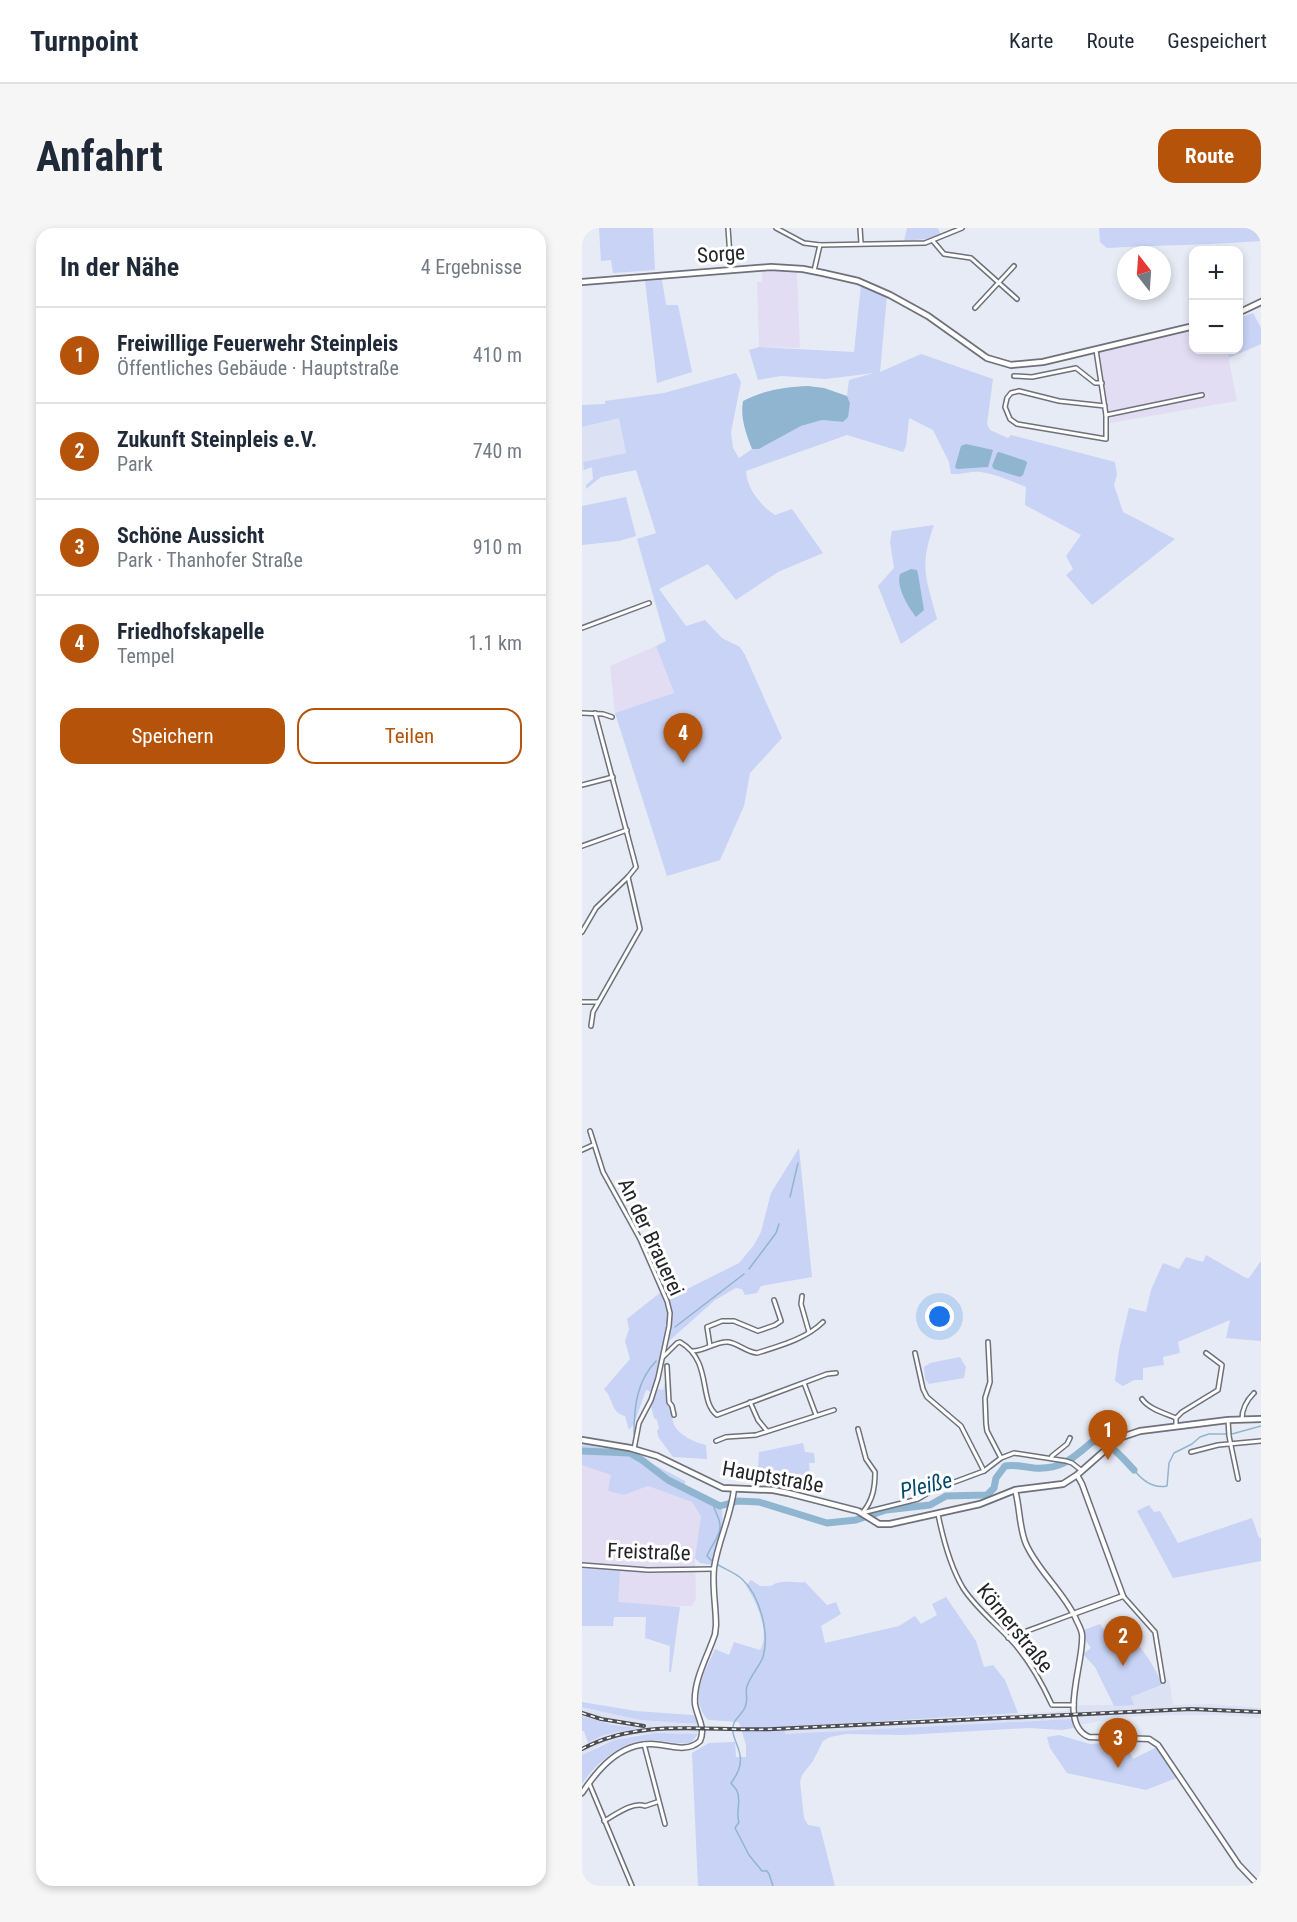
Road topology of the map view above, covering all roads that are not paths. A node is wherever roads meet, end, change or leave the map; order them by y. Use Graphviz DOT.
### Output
graph roads {
  1 [pos="728,228"];
  2 [pos="776,228"];
  3 [pos="860,228"];
  4 [pos="962,228"];
  5 [pos="932,241"];
  6 [pos="861,243"];
  7 [pos="819,245"];
  8 [pos="1014,266"];
  9 [pos="731,270"];
  10 [pos="814,271"];
  11 [pos="582,282"];
  12 [pos="998,283"];
  13 [pos="1017,299"];
  14 [pos="1261,302"];
  15 [pos="975,308"];
  16 [pos="1243,311"];
  17 [pos="1189,327"];
  18 [pos="1096,350"];
  19 [pos="1014,376"];
  20 [pos="1102,383"];
  21 [pos="1202,395"];
  22 [pos="1105,406"];
  23 [pos="1106,415"];
  24 [pos="649,603"];
  25 [pos="582,628"];
  26 [pos="582,713"];
  27 [pos="596,713"];
  28 [pos="612,717"];
  29 [pos="613,777"];
  30 [pos="582,785"];
  31 [pos="627,830"];
  32 [pos="582,846"];
  33 [pos="628,878"];
  34 [pos="582,932"];
  35 [pos="582,1002"];
  36 [pos="598,1002"];
  37 [pos="591,1026"];
  38 [pos="590,1131"];
  39 [pos="593,1145"];
  40 [pos="582,1150"];
  41 [pos="802,1296"];
  42 [pos="774,1300"];
  43 [pos="823,1322"];
  44 [pos="809,1332"];
  45 [pos="988,1342"];
  46 [pos="710,1346"];
  47 [pos="693,1352"];
  48 [pos="915,1353"];
  49 [pos="1206,1353"];
  50 [pos="662,1358"];
  51 [pos="660,1367"];
  52 [pos="836,1373"];
  53 [pos="804,1383"];
  54 [pos="1254,1393"];
  55 [pos="1142,1399"];
  56 [pos="750,1402"];
  57 [pos="834,1410"];
  58 [pos="674,1414"];
  59 [pos="816,1415"];
  60 [pos="1176,1418"];
  61 [pos="1228,1419"];
  62 [pos="1242,1419"];
  63 [pos="1261,1419"];
  64 [pos="1176,1425"];
  65 [pos="858,1429"];
  66 [pos="767,1431"];
  67 [pos="1070,1438"];
  68 [pos="582,1440"];
  69 [pos="716,1441"];
  70 [pos="1261,1441"];
  71 [pos="1230,1443"];
  72 [pos="634,1449"];
  73 [pos="1191,1452"];
  74 [pos="1001,1458"];
  75 [pos="1051,1458"];
  76 [pos="984,1471"];
  77 [pos="1079,1475"];
  78 [pos="1238,1479"];
  79 [pos="734,1489"];
  80 [pos="1015,1490"];
  81 [pos="863,1514"];
  82 [pos="938,1514"];
  83 [pos="582,1565"];
  84 [pos="714,1568"];
  85 [pos="1123,1596"];
  86 [pos="1073,1614"];
  87 [pos="1008,1638"];
  88 [pos="1163,1681"];
  89 [pos="1074,1704"];
  90 [pos="644,1744"];
  91 [pos="589,1784"];
  92 [pos="582,1793"];
  93 [pos="658,1802"];
  94 [pos="604,1821"];
  95 [pos="665,1824"];
  96 [pos="632,1886"];
  97 [pos="1259,1886"];
  1 -- 9 [label="street"];
  2 -- 7 [label="street"];
  3 -- 6 [label="street"];
  4 -- 5 [label="street"];
  5 -- 6 [label="street"];
  5 -- 12 [label="street"];
  6 -- 7 [label="street"];
  7 -- 10 [label="street"];
  8 -- 12 [label="street"];
  9 -- 10 [label="main road, Sorge"];
  9 -- 11 [label="main road, Sorge"];
  10 -- 18 [label="main road, Sorge"];
  12 -- 13 [label="street"];
  12 -- 15 [label="street"];
  14 -- 16 [label="main road"];
  17 -- 18 [label="main road, Sorge"];
  18 -- 20 [label="street"];
  19 -- 20 [label="street"];
  20 -- 22 [label="street"];
  21 -- 23 [label="street"];
  22 -- 23 [label="street"];
  22 -- 23 [label="street"];
  24 -- 25 [label="street"];
  26 -- 27 [label="street"];
  27 -- 28 [label="street"];
  27 -- 29 [label="street"];
  29 -- 30 [label="street"];
  29 -- 31 [label="street"];
  31 -- 32 [label="street"];
  31 -- 33 [label="street"];
  33 -- 34 [label="street"];
  33 -- 36 [label="street"];
  35 -- 36 [label="street"];
  36 -- 37 [label="street"];
  38 -- 39 [label="street, An der Brauerei"];
  39 -- 40 [label="street"];
  39 -- 50 [label="street, An der Brauerei"];
  41 -- 44 [label="street"];
  42 -- 46 [label="street"];
  43 -- 44 [label="street"];
  44 -- 46 [label="street"];
  45 -- 74 [label="street"];
  46 -- 47 [label="street"];
  47 -- 50 [label="street"];
  47 -- 56 [label="street"];
  48 -- 76 [label="street"];
  49 -- 60 [label="street"];
  50 -- 51 [label="street, An der Brauerei"];
  51 -- 58 [label="street"];
  51 -- 72 [label="street, An der Brauerei"];
  52 -- 53 [label="street"];
  53 -- 56 [label="street"];
  53 -- 59 [label="street"];
  54 -- 62 [label="street"];
  55 -- 60 [label="street"];
  56 -- 66 [label="street"];
  57 -- 59 [label="street"];
  59 -- 66 [label="street"];
  60 -- 64 [label="street"];
  61 -- 62 [label="main road, Hauptstraße"];
  61 -- 64 [label="main road, Hauptstraße"];
  61 -- 71 [label="street"];
  62 -- 63 [label="main road, Hauptstraße"];
  64 -- 77 [label="main road, Hauptstraße"];
  65 -- 81 [label="street"];
  66 -- 69 [label="street"];
  67 -- 75 [label="street"];
  68 -- 72 [label="main road, Hauptstraße"];
  70 -- 71 [label="street"];
  71 -- 73 [label="street"];
  71 -- 78 [label="street"];
  72 -- 79 [label="main road, Hauptstraße"];
  74 -- 75 [label="street"];
  74 -- 76 [label="street"];
  75 -- 77 [label="street"];
  76 -- 81 [label="street"];
  77 -- 80 [label="main road, Hauptstraße"];
  77 -- 85 [label="street"];
  79 -- 81 [label="main road, Hauptstraße"];
  79 -- 84 [label="street"];
  80 -- 82 [label="main road, Hauptstraße"];
  80 -- 86 [label="street"];
  81 -- 82 [label="main road, Hauptstraße"];
  82 -- 87 [label="street, Körnerstraße"];
  83 -- 84 [label="street, Freistraße"];
  84 -- 90 [label="street"];
  85 -- 86 [label="street"];
  85 -- 88 [label="street"];
  86 -- 87 [label="street"];
  86 -- 89 [label="street"];
  87 -- 89 [label="street, Körnerstraße"];
  89 -- 97 [label="street"];
  90 -- 91 [label="street"];
  90 -- 93 [label="street"];
  91 -- 92 [label="street"];
  91 -- 94 [label="street"];
  93 -- 94 [label="street"];
  93 -- 95 [label="street"];
  94 -- 96 [label="street"];
}
